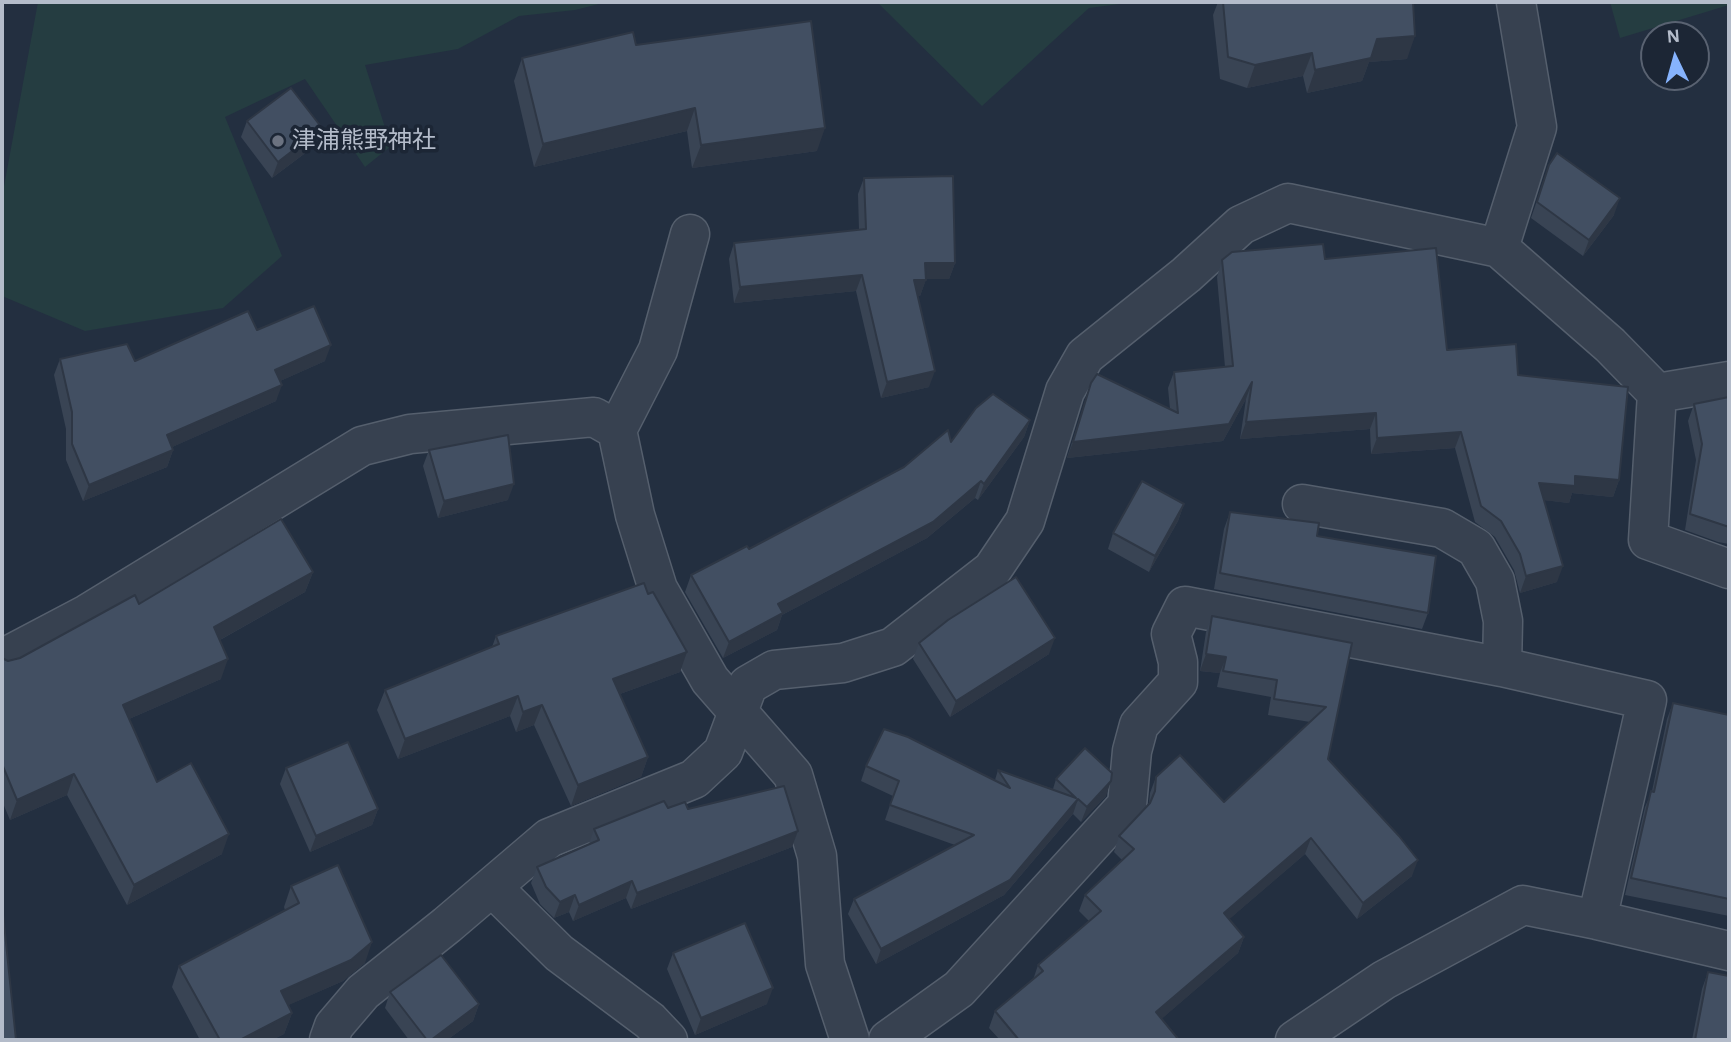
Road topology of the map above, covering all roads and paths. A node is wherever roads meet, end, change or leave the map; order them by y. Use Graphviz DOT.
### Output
graph roads {
  1 [pos="1516,2"];
  2 [pos="690,234"];
  3 [pos="1499,248"];
  4 [pos="1729,381"];
  5 [pos="1657,393"];
  6 [pos="617,430"];
  7 [pos="1302,504"];
  8 [pos="1729,569"];
  9 [pos="2,659"];
  10 [pos="1502,667"];
  11 [pos="737,710"];
  12 [pos="492,887"];
  13 [pos="1597,920"];
  14 [pos="1729,951"];
  15 [pos="328,1040"];
  16 [pos="668,1040"];
  17 [pos="850,1040"];
  18 [pos="888,1040"];
  19 [pos="1295,1040"];
  1 -- 3 [label="street"];
  2 -- 6 [label="street"];
  3 -- 5 [label="street"];
  3 -- 11 [label="street"];
  4 -- 5 [label="street"];
  5 -- 8 [label="street"];
  6 -- 9 [label="street"];
  6 -- 11 [label="street"];
  7 -- 10 [label="street"];
  10 -- 13 [label="street"];
  10 -- 18 [label="street"];
  11 -- 12 [label="street"];
  11 -- 17 [label="street"];
  12 -- 15 [label="street"];
  12 -- 16 [label="street"];
  13 -- 14 [label="street"];
  13 -- 19 [label="street"];
}
